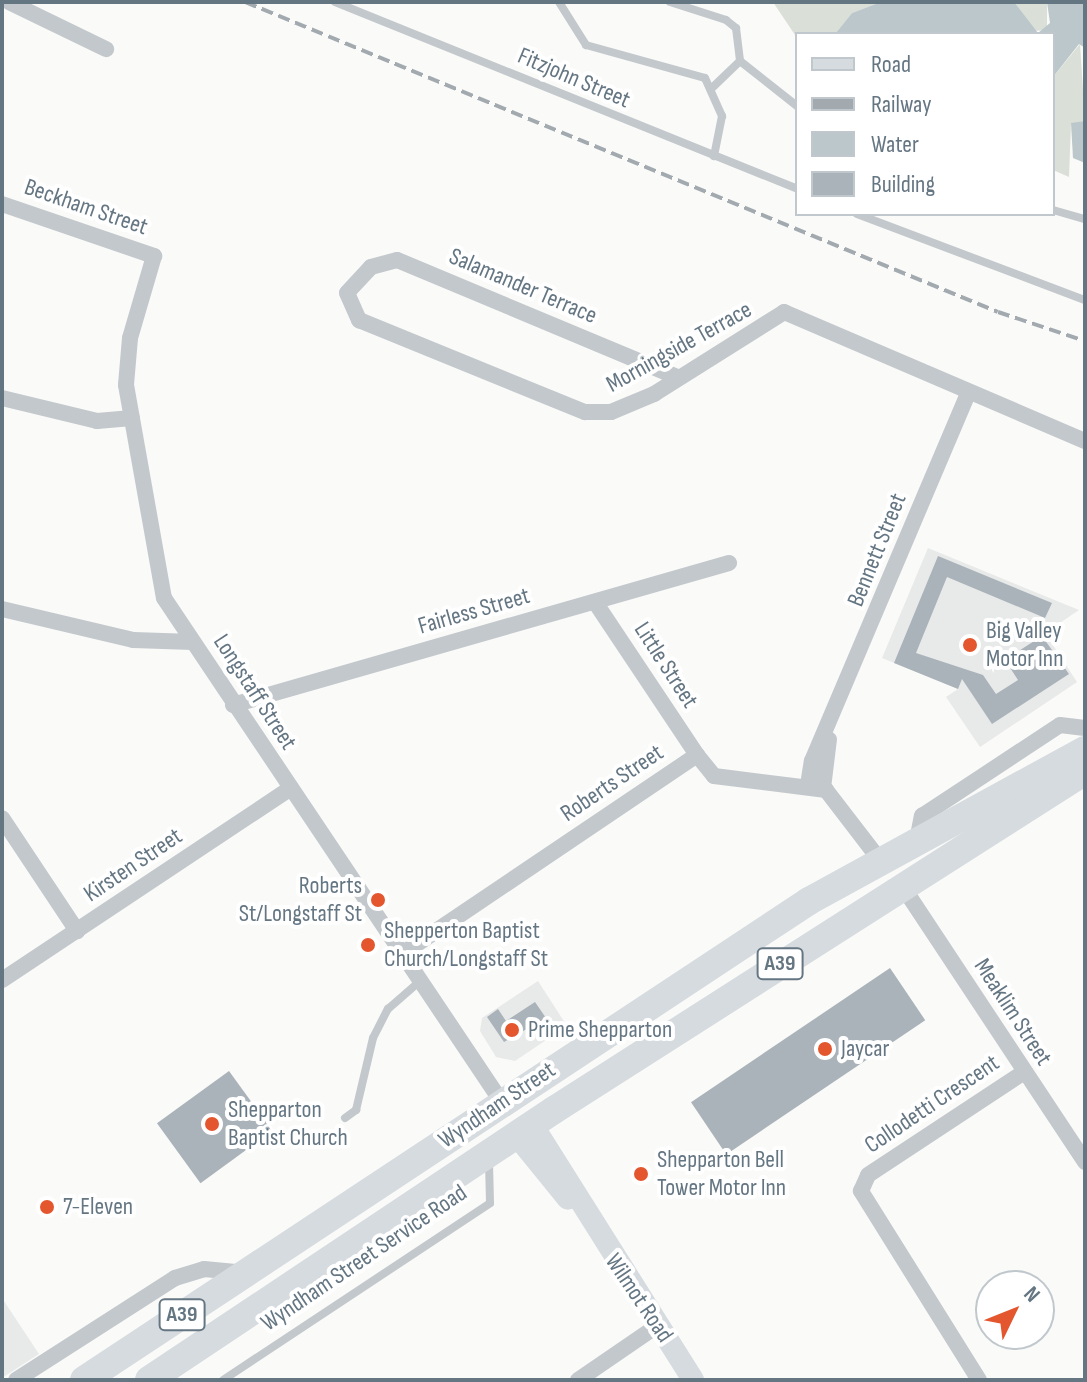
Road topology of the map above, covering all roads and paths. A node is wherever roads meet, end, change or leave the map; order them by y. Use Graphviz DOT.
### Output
graph roads {
  1 [pos="9,2"];
  2 [pos="335,2"];
  3 [pos="559,2"];
  4 [pos="670,2"];
  5 [pos="106,49"];
  6 [pos="740,61"];
  7 [pos="713,87"];
  8 [pos="795,104"];
  9 [pos="714,156"];
  10 [pos="795,188"];
  11 [pos="2,204"];
  12 [pos="1055,211"];
  13 [pos="862,216"];
  14 [pos="1085,219"];
  15 [pos="154,256"];
  16 [pos="352,280"];
  17 [pos="1085,300"];
  18 [pos="677,377"];
  19 [pos="968,393"];
  20 [pos="2,398"];
  21 [pos="132,418"];
  22 [pos="1085,441"];
  23 [pos="729,563"];
  24 [pos="595,602"];
  25 [pos="2,609"];
  26 [pos="193,642"];
  27 [pos="233,705"];
  28 [pos="1085,728"];
  29 [pos="1042,736"];
  30 [pos="697,755"];
  31 [pos="1084,767"];
  32 [pos="1042,776"];
  33 [pos="816,787"];
  34 [pos="290,789"];
  35 [pos="2,818"];
  36 [pos="916,846"];
  37 [pos="882,863"];
  38 [pos="903,887"];
  39 [pos="77,931"];
  40 [pos="402,954"];
  41 [pos="2,980"];
  42 [pos="420,981"];
  43 [pos="1024,1072"];
  44 [pos="501,1101"];
  45 [pos="345,1118"];
  46 [pos="524,1130"];
  47 [pos="489,1154"];
  48 [pos="1085,1162"];
  49 [pos="246,1273"];
  50 [pos="657,1326"];
  51 [pos="16,1380"];
  52 [pos="84,1380"];
  53 [pos="149,1380"];
  54 [pos="223,1380"];
  55 [pos="578,1380"];
  56 [pos="693,1380"];
  57 [pos="979,1380"];
  1 -- 5 [label="street"];
  2 -- 9 [label="lane, Fitzjohn Street"];
  3 -- 7 [label="lane"];
  4 -- 6 [label="lane"];
  6 -- 7 [label="lane"];
  6 -- 8 [label="lane"];
  7 -- 9 [label="lane"];
  9 -- 10 [label="lane, Fitzjohn Street"];
  11 -- 15 [label="street, Beckham Street"];
  12 -- 14 [label="lane"];
  13 -- 17 [label="lane"];
  15 -- 21 [label="street, Longstaff Street"];
  16 -- 18 [label="street, Salamander Terrace"];
  16 -- 18 [label="street, Morningside Terrace"];
  18 -- 19 [label="street, Morningside Terrace"];
  19 -- 22 [label="street"];
  19 -- 33 [label="street, Bennett Street"];
  20 -- 21 [label="street"];
  21 -- 26 [label="street, Longstaff Street"];
  23 -- 24 [label="street, Fairless Street"];
  24 -- 27 [label="street, Fairless Street"];
  24 -- 30 [label="street, Little Street"];
  25 -- 26 [label="street"];
  26 -- 27 [label="street, Longstaff Street"];
  27 -- 34 [label="street, Longstaff Street"];
  28 -- 29 [label="street"];
  29 -- 32 [label="street"];
  29 -- 36 [label="street"];
  30 -- 33 [label="street, Roberts Street"];
  30 -- 40 [label="street, Roberts Street"];
  31 -- 32 [label="highway, Wyndham Street / A39"];
  31 -- 38 [label="highway, Wyndham Street / A39"];
  32 -- 36 [label="highway, Wyndham Street / A39"];
  33 -- 37 [label="street"];
  34 -- 39 [label="street, Kirsten Street"];
  34 -- 40 [label="street, Longstaff Street"];
  35 -- 39 [label="street"];
  36 -- 37 [label="highway, Wyndham Street / A39"];
  37 -- 38 [label="highway"];
  37 -- 44 [label="highway, Wyndham Street / A39"];
  38 -- 43 [label="street, Meaklim Street"];
  38 -- 46 [label="highway, Wyndham Street / A39"];
  39 -- 41 [label="street, Kirsten Street"];
  40 -- 42 [label="street, Longstaff Street"];
  42 -- 44 [label="street, Longstaff Street"];
  42 -- 45 [label="lane"];
  43 -- 48 [label="street, Meaklim Street"];
  43 -- 57 [label="street, Collodetti Crescent"];
  44 -- 46 [label="highway"];
  44 -- 49 [label="highway, Wyndham Street / A39"];
  46 -- 47 [label="highway, Wyndham Street / A39"];
  46 -- 50 [label="street, Wilmot Road"];
  47 -- 53 [label="highway, Wyndham Street / A39"];
  47 -- 54 [label="lane, Wyndham Street Service Road"];
  49 -- 51 [label="street"];
  49 -- 52 [label="highway, Wyndham Street / A39"];
  50 -- 55 [label="street"];
  50 -- 56 [label="street, Wilmot Road"];
}
